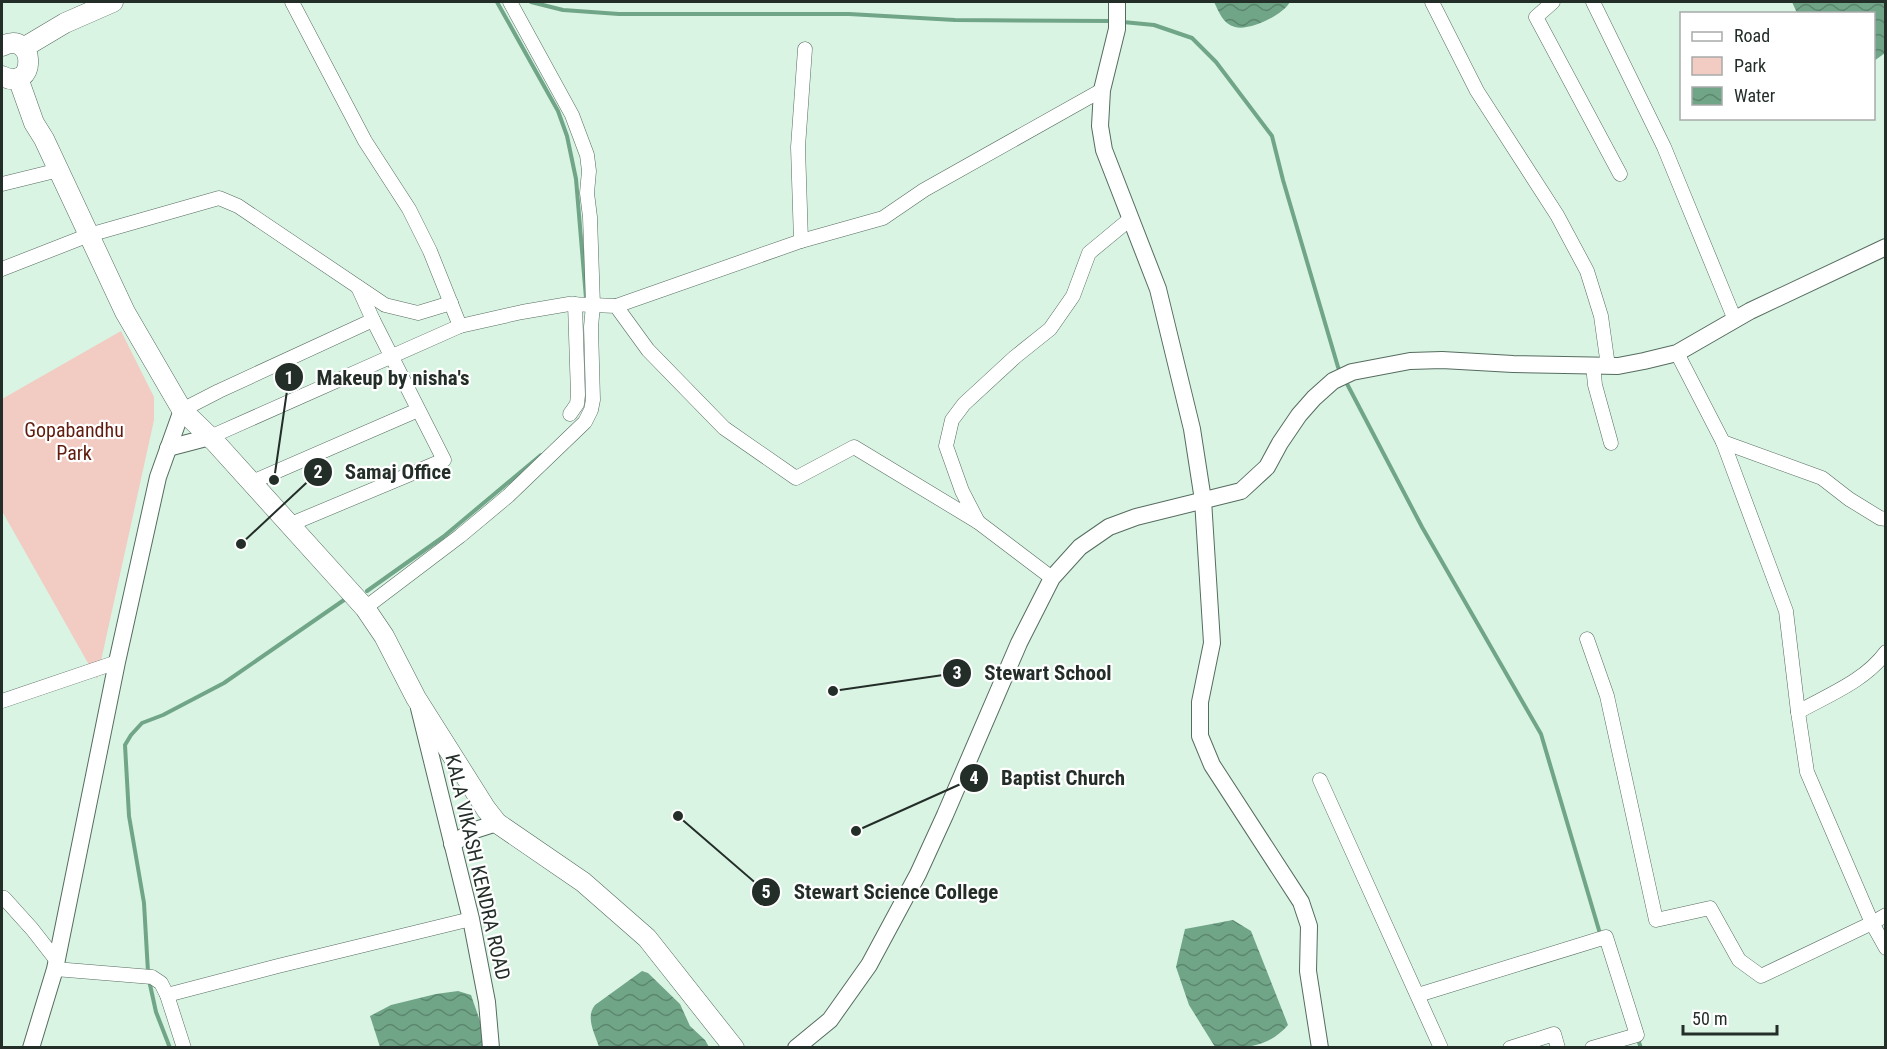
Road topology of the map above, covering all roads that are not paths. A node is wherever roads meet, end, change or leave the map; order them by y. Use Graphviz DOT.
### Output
graph roads {
  1 [pos="113,2"];
  2 [pos="292,2"];
  3 [pos="510,2"];
  4 [pos="1117,2"];
  5 [pos="1432,2"];
  6 [pos="1553,2"];
  7 [pos="1593,2"];
  8 [pos="2,46"];
  9 [pos="23,48"];
  10 [pos="805,49"];
  11 [pos="10,77"];
  12 [pos="1102,90"];
  13 [pos="59,171"];
  14 [pos="1620,174"];
  15 [pos="2,184"];
  16 [pos="1130,219"];
  17 [pos="89,235"];
  18 [pos="801,242"];
  19 [pos="1886,248"];
  20 [pos="2,269"];
  21 [pos="357,285"];
  22 [pos="451,303"];
  23 [pos="575,304"];
  24 [pos="593,305"];
  25 [pos="616,306"];
  26 [pos="373,320"];
  27 [pos="1735,320"];
  28 [pos="460,326"];
  29 [pos="1677,353"];
  30 [pos="391,357"];
  31 [pos="1601,365"];
  32 [pos="182,410"];
  33 [pos="418,410"];
  34 [pos="570,414"];
  35 [pos="210,437"];
  36 [pos="1723,442"];
  37 [pos="1611,443"];
  38 [pos="168,448"];
  39 [pos="252,482"];
  40 [pos="1203,500"];
  41 [pos="1886,519"];
  42 [pos="978,522"];
  43 [pos="291,524"];
  44 [pos="1052,578"];
  45 [pos="365,608"];
  46 [pos="1587,639"];
  47 [pos="1886,652"];
  48 [pos="117,662"];
  49 [pos="416,698"];
  50 [pos="2,701"];
  51 [pos="1798,712"];
  52 [pos="1320,780"];
  53 [pos="497,823"];
  54 [pos="452,844"];
  55 [pos="2,899"];
  56 [pos="1886,915"];
  57 [pos="471,919"];
  58 [pos="1872,923"];
  59 [pos="1886,948"];
  60 [pos="56,965"];
  61 [pos="167,995"];
  62 [pos="1418,995"];
  63 [pos="31,1047"];
  64 [pos="184,1047"];
  65 [pos="490,1047"];
  66 [pos="734,1047"];
  67 [pos="796,1047"];
  68 [pos="1320,1047"];
  69 [pos="1441,1047"];
  70 [pos="1510,1047"];
  71 [pos="1558,1047"];
  72 [pos="1592,1047"];
  1 -- 9 [label="main road"];
  2 -- 22 [label="street"];
  3 -- 24 [label="street"];
  4 -- 12 [label="street"];
  5 -- 31 [label="street"];
  6 -- 14 [label="street"];
  7 -- 27 [label="street"];
  8 -- 9 [label="main road"];
  9 -- 11 [label="main road"];
  10 -- 18 [label="street"];
  11 -- 13 [label="main road"];
  12 -- 16 [label="street"];
  12 -- 18 [label="street"];
  13 -- 15 [label="street"];
  13 -- 17 [label="main road"];
  16 -- 40 [label="street"];
  16 -- 42 [label="street"];
  17 -- 20 [label="street"];
  17 -- 21 [label="street"];
  17 -- 32 [label="main road"];
  18 -- 25 [label="street"];
  19 -- 27 [label="street"];
  21 -- 22 [label="street"];
  21 -- 26 [label="street"];
  22 -- 28 [label="street"];
  23 -- 24 [label="street"];
  23 -- 28 [label="street"];
  23 -- 34 [label="street"];
  24 -- 25 [label="street"];
  24 -- 45 [label="street"];
  25 -- 42 [label="street"];
  26 -- 30 [label="street"];
  26 -- 32 [label="street"];
  27 -- 29 [label="street"];
  28 -- 30 [label="street"];
  29 -- 31 [label="street"];
  29 -- 36 [label="street"];
  30 -- 33 [label="street"];
  30 -- 35 [label="street"];
  31 -- 37 [label="street"];
  31 -- 40 [label="street"];
  32 -- 35 [label="main road"];
  32 -- 38 [label="street"];
  33 -- 39 [label="street"];
  33 -- 43 [label="street"];
  35 -- 38 [label="street"];
  35 -- 39 [label="main road"];
  36 -- 41 [label="street"];
  36 -- 51 [label="street"];
  38 -- 48 [label="street"];
  39 -- 43 [label="main road"];
  40 -- 44 [label="street"];
  40 -- 68 [label="street"];
  42 -- 44 [label="street"];
  43 -- 45 [label="main road"];
  44 -- 67 [label="street"];
  45 -- 49 [label="main road"];
  46 -- 58 [label="street"];
  47 -- 51 [label="street"];
  48 -- 50 [label="street"];
  48 -- 60 [label="street"];
  49 -- 53 [label="main road"];
  49 -- 54 [label="street, KALA VIKASH KENDRA ROAD"];
  51 -- 58 [label="street"];
  52 -- 62 [label="street"];
  53 -- 54 [label="street"];
  53 -- 66 [label="main road"];
  54 -- 57 [label="street, KALA VIKASH KENDRA ROAD"];
  55 -- 60 [label="street"];
  56 -- 58 [label="street"];
  57 -- 61 [label="street"];
  57 -- 65 [label="street, KALA VIKASH KENDRA ROAD"];
  58 -- 59 [label="street"];
  60 -- 61 [label="street"];
  60 -- 63 [label="street"];
  61 -- 64 [label="street"];
  62 -- 69 [label="street"];
  62 -- 72 [label="street"];
  70 -- 71 [label="street"];
}
